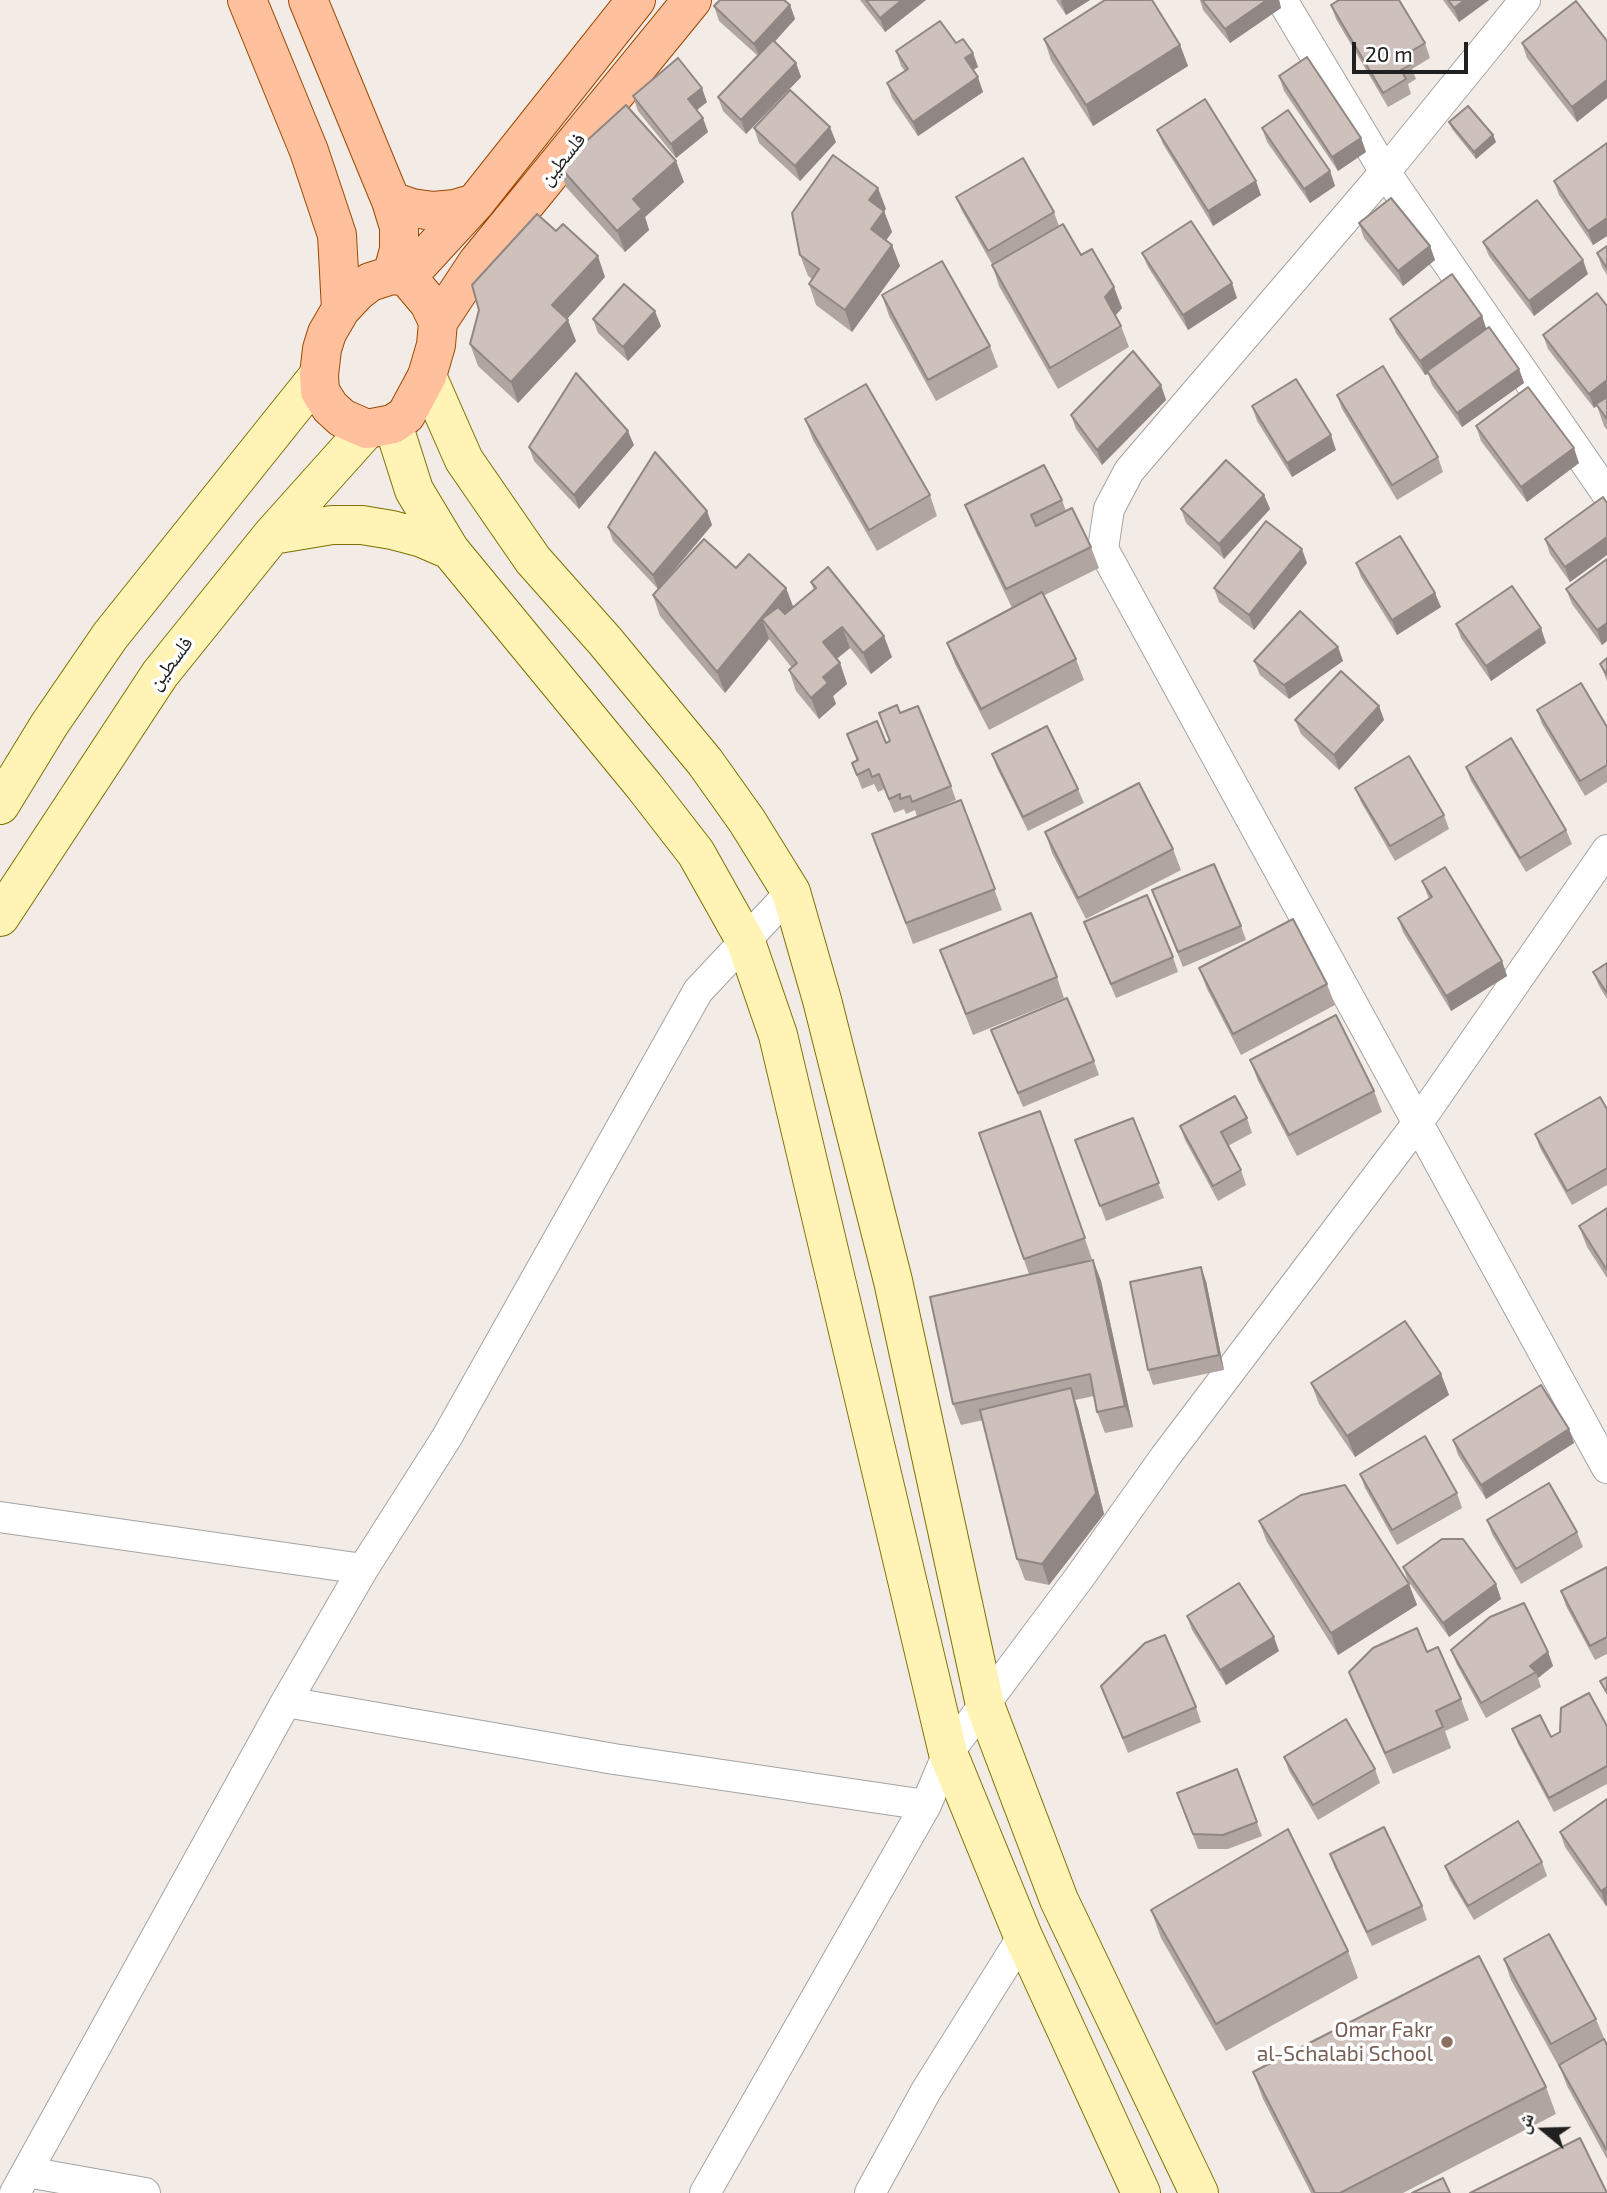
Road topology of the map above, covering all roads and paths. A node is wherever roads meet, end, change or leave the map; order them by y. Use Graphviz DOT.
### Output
graph roads {
  1 [pos="247,0"];
  2 [pos="308,0"];
  3 [pos="636,0"];
  4 [pos="692,0"];
  5 [pos="1282,0"];
  6 [pos="1524,0"];
  7 [pos="1385,172"];
  8 [pos="391,201"];
  9 [pos="475,203"];
  10 [pos="400,276"];
  11 [pos="341,309"];
  12 [pos="438,322"];
  13 [pos="319,374"];
  14 [pos="427,376"];
  15 [pos="380,426"];
  16 [pos="1607,494"];
  17 [pos="272,535"];
  18 [pos="450,550"];
  19 [pos="0,805"];
  20 [pos="1607,850"];
  21 [pos="791,892"];
  22 [pos="0,917"];
  23 [pos="746,942"];
  24 [pos="1417,1124"];
  25 [pos="1607,1468"];
  26 [pos="0,1517"];
  27 [pos="363,1569"];
  28 [pos="286,1702"];
  29 [pos="985,1705"];
  30 [pos="948,1753"];
  31 [pos="926,1805"];
  32 [pos="1023,1936"];
  33 [pos="21,2182"];
  34 [pos="1132,2187"];
  35 [pos="145,2193"];
  36 [pos="705,2193"];
  37 [pos="870,2193"];
  38 [pos="1199,2193"];
  1 -- 11 [label="main road"];
  2 -- 8 [label="main road"];
  3 -- 9 [label="main road, فلسطين"];
  4 -- 12 [label="main road, فلسطين"];
  5 -- 7 [label="street"];
  6 -- 7 [label="street"];
  7 -- 16 [label="street"];
  7 -- 24 [label="street"];
  8 -- 9 [label="main road"];
  8 -- 10 [label="main road"];
  9 -- 10 [label="main road, فلسطين"];
  10 -- 11 [label="main road"];
  10 -- 12 [label="main road"];
  11 -- 13 [label="main road"];
  12 -- 14 [label="main road"];
  13 -- 15 [label="main road"];
  13 -- 19 [label="street"];
  14 -- 15 [label="main road"];
  14 -- 21 [label="street"];
  15 -- 17 [label="street, فلسطين"];
  15 -- 18 [label="street"];
  17 -- 18 [label="street"];
  17 -- 22 [label="street, فلسطين"];
  18 -- 23 [label="street"];
  20 -- 24 [label="street"];
  21 -- 23 [label="street"];
  21 -- 29 [label="street"];
  23 -- 27 [label="street"];
  23 -- 30 [label="street"];
  24 -- 25 [label="street"];
  24 -- 29 [label="street"];
  26 -- 27 [label="street"];
  27 -- 28 [label="street"];
  28 -- 31 [label="street"];
  28 -- 33 [label="street"];
  29 -- 30 [label="street"];
  29 -- 38 [label="street"];
  30 -- 31 [label="street"];
  30 -- 32 [label="street"];
  31 -- 36 [label="street"];
  32 -- 34 [label="street"];
  32 -- 37 [label="street"];
  33 -- 35 [label="street"];
}
